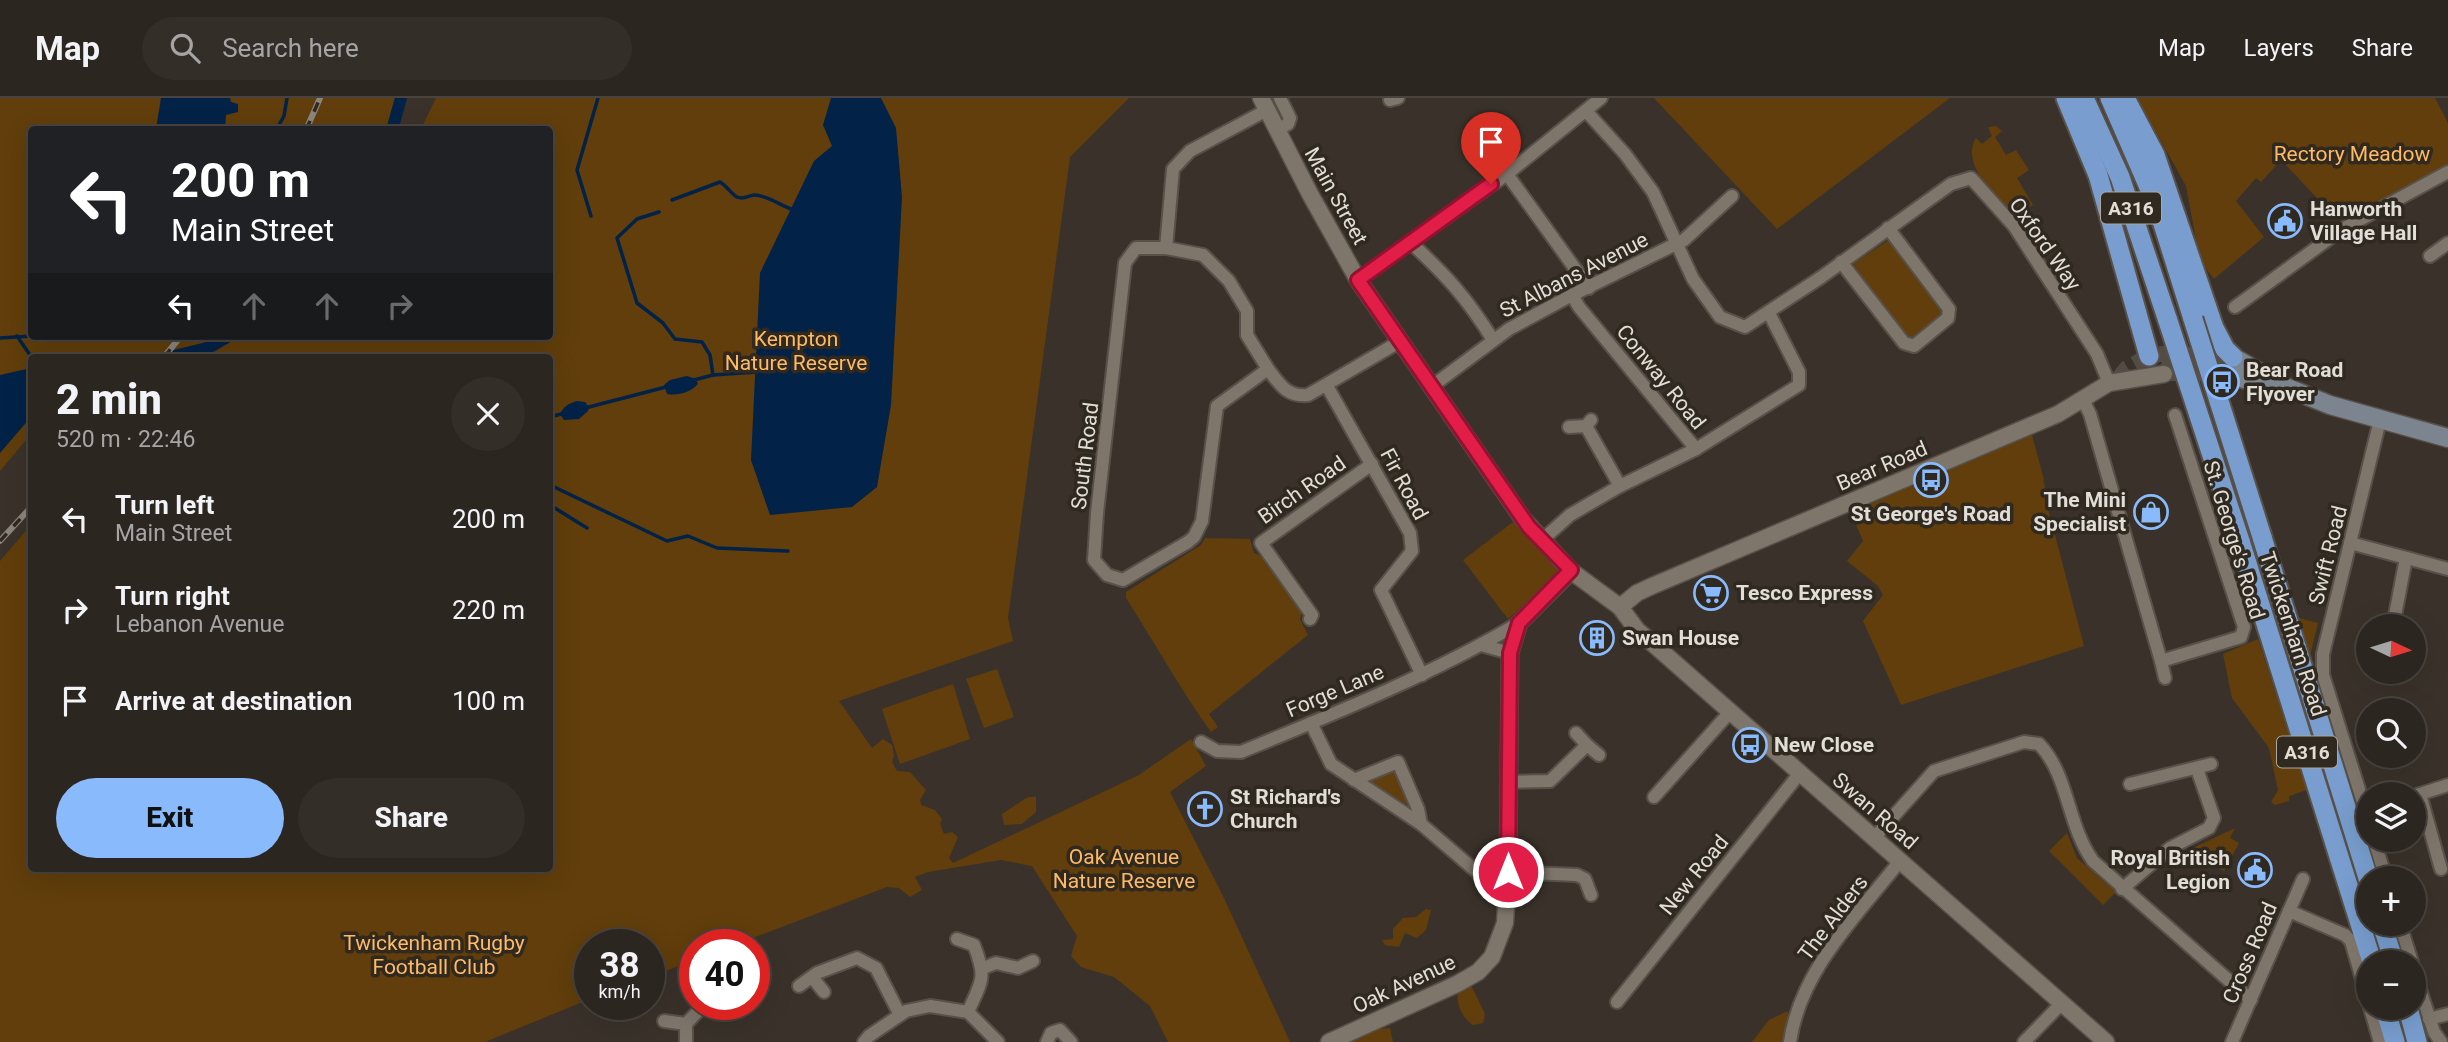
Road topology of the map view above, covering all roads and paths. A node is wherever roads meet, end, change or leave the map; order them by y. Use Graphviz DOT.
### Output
graph roads {
  1 [pos="1280,98"];
  2 [pos="1601,98"];
  3 [pos="2066,98"];
  4 [pos="2084,98"];
  5 [pos="2110,98"];
  6 [pos="2125,98"];
  7 [pos="1264,104"];
  8 [pos="1586,111"];
  9 [pos="1277,130"];
  10 [pos="2448,172"];
  11 [pos="1507,174"];
  12 [pos="1732,196"];
  13 [pos="1888,228"];
  14 [pos="1410,242"];
  15 [pos="2448,243"];
  16 [pos="1676,245"];
  17 [pos="1166,248"];
  18 [pos="2430,256"];
  19 [pos="1841,262"];
  20 [pos="1358,280"];
  21 [pos="1590,288"];
  22 [pos="1572,295"];
  23 [pos="2235,307"];
  24 [pos="1769,313"];
  25 [pos="1493,340"];
  26 [pos="1399,342"];
  27 [pos="2158,362"];
  28 [pos="2231,363"];
  29 [pos="1268,369"];
  30 [pos="2113,382"];
  31 [pos="1326,386"];
  32 [pos="1431,387"];
  33 [pos="2083,400"];
  34 [pos="2175,415"];
  35 [pos="2380,420"];
  36 [pos="1569,427"];
  37 [pos="2448,438"];
  38 [pos="1696,449"];
  39 [pos="1373,464"];
  40 [pos="1620,486"];
  41 [pos="1541,541"];
  42 [pos="2350,543"];
  43 [pos="2406,558"];
  44 [pos="2448,569"];
  45 [pos="1571,570"];
  46 [pos="1620,607"];
  47 [pos="2395,614"];
  48 [pos="1310,619"];
  49 [pos="1519,623"];
  50 [pos="1481,645"];
  51 [pos="1510,653"];
  52 [pos="2161,661"];
  53 [pos="1422,675"];
  54 [pos="2165,678"];
  55 [pos="1730,712"];
  56 [pos="1311,723"];
  57 [pos="1576,733"];
  58 [pos="1201,742"];
  59 [pos="1587,745"];
  60 [pos="1599,755"];
  61 [pos="2211,764"];
  62 [pos="2197,769"];
  63 [pos="1800,773"];
  64 [pos="1354,780"];
  65 [pos="1508,782"];
  66 [pos="2357,782"];
  67 [pos="2130,783"];
  68 [pos="2448,785"];
  69 [pos="2426,792"];
  70 [pos="1654,797"];
  71 [pos="2426,823"];
  72 [pos="1421,824"];
  73 [pos="1874,838"];
  74 [pos="1900,861"];
  75 [pos="2364,866"];
  76 [pos="2441,869"];
  77 [pos="2302,879"];
  78 [pos="1507,880"];
  79 [pos="2122,889"];
  80 [pos="1591,895"];
  81 [pos="2288,911"];
  82 [pos="957,939"];
  83 [pos="2368,950"];
  84 [pos="2356,958"];
  85 [pos="1033,961"];
  86 [pos="983,968"];
  87 [pos="812,977"];
  88 [pos="799,986"];
  89 [pos="824,992"];
  90 [pos="2251,1000"];
  91 [pos="1617,1002"];
  92 [pos="2062,1003"];
  93 [pos="2426,1009"];
  94 [pos="968,1012"];
  95 [pos="2448,1014"];
  96 [pos="900,1015"];
  97 [pos="2429,1019"];
  98 [pos="690,1020"];
  99 [pos="2374,1020"];
  100 [pos="2389,1020"];
  101 [pos="2411,1020"];
  102 [pos="664,1021"];
  103 [pos="686,1024"];
  104 [pos="686,1042"];
  105 [pos="864,1042"];
  106 [pos="998,1042"];
  107 [pos="1047,1042"];
  108 [pos="1071,1042"];
  109 [pos="1329,1042"];
  110 [pos="1790,1042"];
  111 [pos="2024,1042"];
  112 [pos="2106,1042"];
  113 [pos="2232,1042"];
  114 [pos="2380,1042"];
  115 [pos="2395,1042"];
  116 [pos="2417,1042"];
  117 [pos="2441,1042"];
  1 -- 9 [label="street"];
  2 -- 8 [label="street"];
  3 -- 27 [label="highway"];
  4 -- 83 [label="highway, Twickenham Road / A316, bridge"];
  5 -- 75 [label="highway, Twickenham Road / A316, bridge"];
  6 -- 28 [label="highway"];
  7 -- 9 [label="street, Main Street"];
  7 -- 17 [label="street"];
  8 -- 11 [label="street"];
  8 -- 16 [label="street"];
  9 -- 20 [label="street, Main Street"];
  10 -- 23 [label="street"];
  11 -- 14 [label="street"];
  11 -- 21 [label="street"];
  12 -- 16 [label="street, St Albans Avenue"];
  13 -- 19 [label="street, Oxford Way"];
  13 -- 19 [label="street"];
  13 -- 30 [label="street, Oxford Way"];
  14 -- 20 [label="street"];
  14 -- 25 [label="street"];
  15 -- 18 [label="street"];
  16 -- 21 [label="street, St Albans Avenue"];
  16 -- 24 [label="street, Oxford Way"];
  17 -- 29 [label="street, South Road"];
  17 -- 29 [label="street, South Road"];
  19 -- 24 [label="street, Oxford Way"];
  20 -- 26 [label="street, Main Street"];
  21 -- 22 [label="street, St Albans Avenue"];
  22 -- 25 [label="street, St Albans Avenue"];
  22 -- 38 [label="street, Conway Road"];
  24 -- 38 [label="street"];
  25 -- 32 [label="street, St Albans Avenue"];
  26 -- 31 [label="street, South Road"];
  26 -- 32 [label="street, Main Street"];
  27 -- 30 [label="street, Bear Road"];
  28 -- 35 [label="main road"];
  29 -- 31 [label="street, South Road"];
  30 -- 33 [label="street, Bear Road"];
  31 -- 39 [label="street, Fir Road"];
  32 -- 41 [label="street, Main Street"];
  33 -- 46 [label="street, Bear Road"];
  33 -- 52 [label="street"];
  34 -- 52 [label="street, St. George's Road"];
  35 -- 37 [label="main road"];
  35 -- 42 [label="street, Swift Road"];
  36 -- 40 [label="street"];
  38 -- 40 [label="street, Conway Road"];
  39 -- 48 [label="street, Birch Road"];
  39 -- 53 [label="street, Fir Road"];
  40 -- 41 [label="street, Conway Road"];
  41 -- 45 [label="street, Main Street"];
  42 -- 43 [label="street"];
  42 -- 66 [label="street, Swift Road"];
  43 -- 44 [label="street"];
  43 -- 47 [label="street"];
  45 -- 46 [label="street, Main Street"];
  45 -- 49 [label="street"];
  46 -- 55 [label="street, Swan Road"];
  49 -- 50 [label="street, Forge Lane"];
  49 -- 51 [label="street"];
  50 -- 51 [label="street"];
  50 -- 53 [label="street, Forge Lane"];
  51 -- 65 [label="street"];
  52 -- 54 [label="street"];
  53 -- 56 [label="street, Forge Lane"];
  55 -- 63 [label="street, Swan Road"];
  55 -- 70 [label="street"];
  56 -- 58 [label="street, Forge Lane"];
  56 -- 64 [label="street"];
  57 -- 59 [label="street"];
  59 -- 60 [label="street"];
  59 -- 65 [label="street"];
  61 -- 62 [label="street"];
  62 -- 67 [label="street"];
  62 -- 79 [label="street"];
  63 -- 73 [label="street, Swan Road"];
  63 -- 91 [label="street, New Road"];
  64 -- 72 [label="street"];
  64 -- 72 [label="street"];
  65 -- 78 [label="street"];
  68 -- 69 [label="street"];
  71 -- 76 [label="street"];
  72 -- 78 [label="street"];
  73 -- 74 [label="street, Swan Road"];
  73 -- 79 [label="street"];
  74 -- 92 [label="street, Swan Road"];
  74 -- 110 [label="street, The Alders"];
  77 -- 81 [label="street, Cross Road"];
  78 -- 80 [label="street"];
  78 -- 109 [label="street, Oak Avenue"];
  79 -- 90 [label="street"];
  81 -- 84 [label="street"];
  81 -- 90 [label="street, Cross Road"];
  82 -- 86 [label="street"];
  85 -- 86 [label="street"];
  86 -- 94 [label="street"];
  87 -- 88 [label="street"];
  87 -- 89 [label="street"];
  87 -- 96 [label="street"];
  90 -- 113 [label="street, Cross Road"];
  92 -- 111 [label="street"];
  92 -- 112 [label="street, Swan Road"];
  93 -- 97 [label="street"];
  94 -- 96 [label="street"];
  94 -- 106 [label="street"];
  95 -- 97 [label="street"];
  96 -- 105 [label="street"];
  97 -- 117 [label="street"];
  98 -- 103 [label="street"];
  99 -- 114 [label="street"];
  100 -- 115 [label="highway"];
  101 -- 116 [label="highway"];
  102 -- 103 [label="street"];
  103 -- 104 [label="street"];
  107 -- 108 [label="street"];
}
